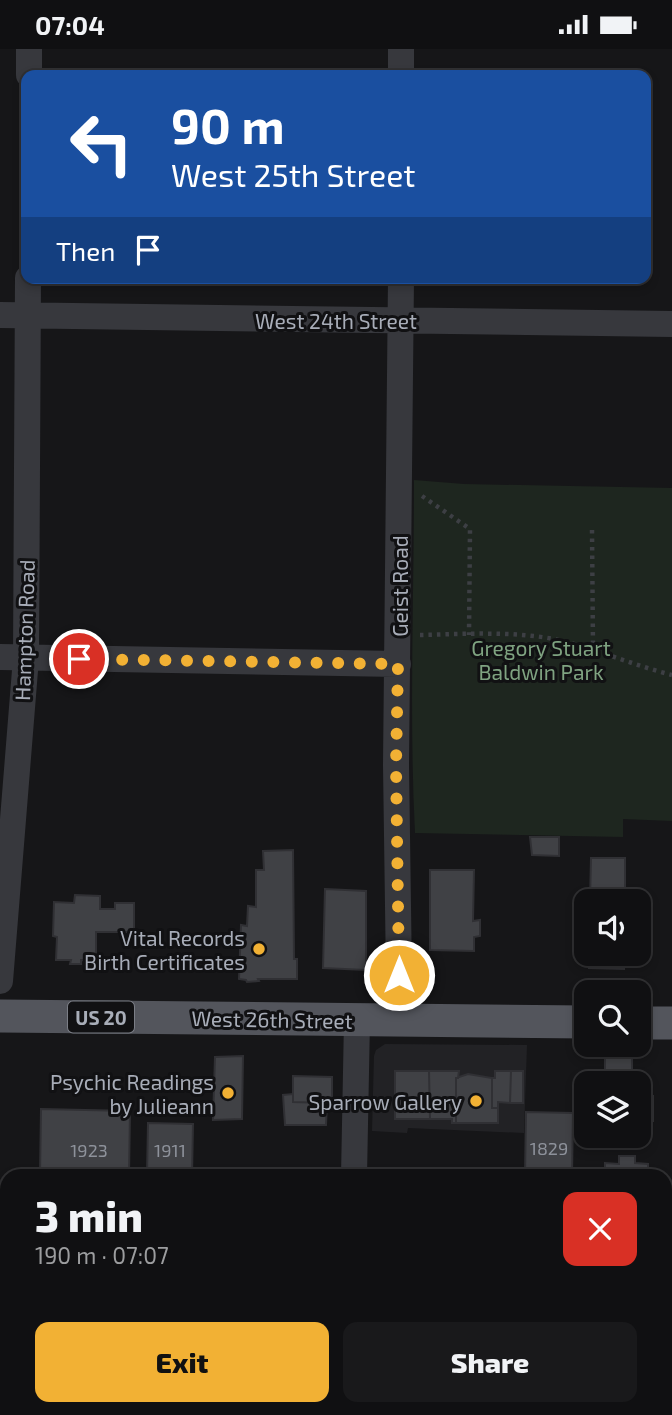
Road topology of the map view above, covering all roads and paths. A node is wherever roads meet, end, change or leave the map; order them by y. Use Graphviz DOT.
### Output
graph roads {
  1 [pos="29,49"];
  2 [pos="401,49"];
  3 [pos="29,70"];
  4 [pos="401,70"];
  5 [pos="28,284"];
  6 [pos="401,284"];
  7 [pos="0,315"];
  8 [pos="28,315"];
  9 [pos="401,320"];
  10 [pos="672,324"];
  11 [pos="399,479"];
  12 [pos="592,530"];
  13 [pos="398,635"];
  14 [pos="468,635"];
  15 [pos="593,648"];
  16 [pos="13,658"];
  17 [pos="398,664"];
  18 [pos="672,675"];
  19 [pos="0,981"];
  20 [pos="0,1016"];
  21 [pos="356,1020"];
  22 [pos="397,1020"];
  23 [pos="574,1022"];
  24 [pos="651,1023"];
  25 [pos="672,1023"];
  26 [pos="354,1169"];
  1 -- 3 [label="street"];
  2 -- 4 [label="street"];
  5 -- 8 [label="street, Hampton Road"];
  6 -- 9 [label="street, Geist Road"];
  7 -- 8 [label="street, West 24th Street"];
  8 -- 9 [label="street, West 24th Street"];
  8 -- 16 [label="street, Hampton Road"];
  9 -- 10 [label="street, West 24th Street"];
  9 -- 11 [label="street, Geist Road"];
  11 -- 13 [label="street, Geist Road"];
  11 -- 14 [label="path"];
  12 -- 15 [label="path"];
  13 -- 14 [label="path"];
  13 -- 17 [label="street, Geist Road"];
  14 -- 15 [label="path"];
  15 -- 18 [label="path"];
  16 -- 17 [label="street"];
  16 -- 19 [label="street, Hampton Road"];
  17 -- 22 [label="street, Geist Road"];
  20 -- 21 [label="main road, West 26th Street / US 20"];
  21 -- 22 [label="main road, West 26th Street / US 20"];
  21 -- 26 [label="street"];
  22 -- 23 [label="main road, West 26th Street / US 20"];
  24 -- 25 [label="main road"];
}
